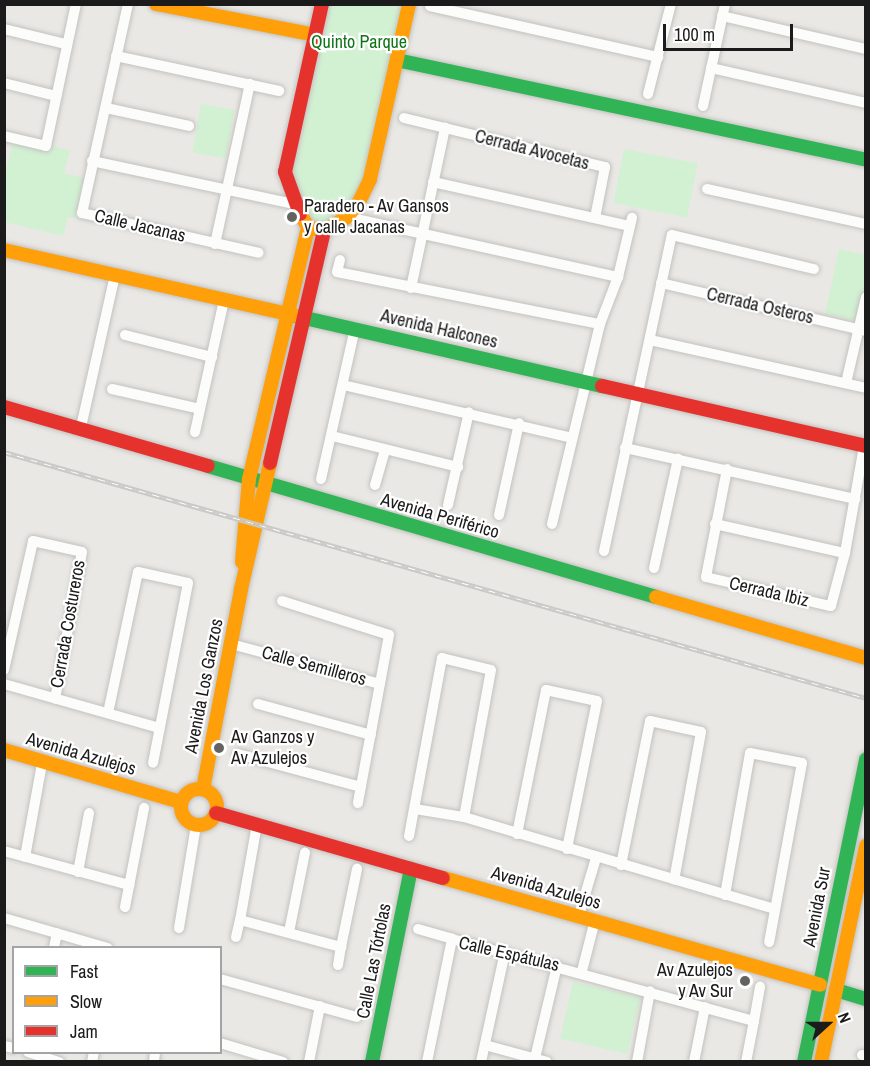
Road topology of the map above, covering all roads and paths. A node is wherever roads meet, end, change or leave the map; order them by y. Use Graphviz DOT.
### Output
graph roads {
  1 [pos="76,4"];
  2 [pos="128,4"];
  3 [pos="156,4"];
  4 [pos="322,4"];
  5 [pos="409,4"];
  6 [pos="725,4"];
  7 [pos="670,5"];
  8 [pos="430,6"];
  9 [pos="458,7"];
  10 [pos="722,16"];
  11 [pos="4,29"];
  12 [pos="315,36"];
  13 [pos="65,44"];
  14 [pos="866,49"];
  15 [pos="116,56"];
  16 [pos="658,57"];
  17 [pos="397,60"];
  18 [pos="711,68"];
  19 [pos="4,83"];
  20 [pos="249,84"];
  21 [pos="279,91"];
  22 [pos="648,94"];
  23 [pos="56,96"];
  24 [pos="866,103"];
  25 [pos="704,106"];
  26 [pos="106,108"];
  27 [pos="404,118"];
  28 [pos="189,126"];
  29 [pos="444,128"];
  30 [pos="4,136"];
  31 [pos="866,160"];
  32 [pos="92,161"];
  33 [pos="433,182"];
  34 [pos="707,189"];
  35 [pos="227,190"];
  36 [pos="287,203"];
  37 [pos="347,217"];
  38 [pos="595,218"];
  39 [pos="866,224"];
  40 [pos="308,227"];
  41 [pos="324,231"];
  42 [pos="422,234"];
  43 [pos="215,244"];
  44 [pos="4,250"];
  45 [pos="259,253"];
  46 [pos="340,260"];
  47 [pos="814,269"];
  48 [pos="115,275"];
  49 [pos="618,277"];
  50 [pos="661,282"];
  51 [pos="411,288"];
  52 [pos="866,297"];
  53 [pos="224,300"];
  54 [pos="288,312"];
  55 [pos="306,316"];
  56 [pos="600,324"];
  57 [pos="355,328"];
  58 [pos="862,330"];
  59 [pos="125,335"];
  60 [pos="650,340"];
  61 [pos="212,357"];
  62 [pos="587,382"];
  63 [pos="846,383"];
  64 [pos="343,385"];
  65 [pos="866,388"];
  66 [pos="112,389"];
  67 [pos="637,392"];
  68 [pos="4,407"];
  69 [pos="200,409"];
  70 [pos="469,412"];
  71 [pos="519,423"];
  72 [pos="81,428"];
  73 [pos="195,432"];
  74 [pos="332,436"];
  75 [pos="572,438"];
  76 [pos="625,448"];
  77 [pos="385,449"];
  78 [pos="864,449"];
  79 [pos="678,459"];
  80 [pos="458,467"];
  81 [pos="727,469"];
  82 [pos="249,479"];
  83 [pos="321,479"];
  84 [pos="267,484"];
  85 [pos="375,485"];
  86 [pos="855,499"];
  87 [pos="448,505"];
  88 [pos="253,514"];
  89 [pos="499,515"];
  90 [pos="552,524"];
  91 [pos="715,524"];
  92 [pos="604,551"];
  93 [pos="845,553"];
  94 [pos="654,568"];
  95 [pos="282,601"];
  96 [pos="231,644"];
  97 [pos="866,658"];
  98 [pos="4,670"];
  99 [pos="4,684"];
  100 [pos="381,684"];
  101 [pos="55,699"];
  102 [pos="258,704"];
  103 [pos="108,713"];
  104 [pos="159,728"];
  105 [pos="371,735"];
  106 [pos="4,750"];
  107 [pos="238,753"];
  108 [pos="42,763"];
  109 [pos="153,763"];
  110 [pos="865,767"];
  111 [pos="361,788"];
  112 [pos="203,789"];
  113 [pos="181,802"];
  114 [pos="358,803"];
  115 [pos="144,808"];
  116 [pos="415,809"];
  117 [pos="89,813"];
  118 [pos="216,813"];
  119 [pos="464,817"];
  120 [pos="257,824"];
  121 [pos="196,825"];
  122 [pos="518,834"];
  123 [pos="409,836"];
  124 [pos="866,846"];
  125 [pos="567,849"];
  126 [pos="4,851"];
  127 [pos="305,853"];
  128 [pos="25,857"];
  129 [pos="596,858"];
  130 [pos="621,865"];
  131 [pos="411,868"];
  132 [pos="357,869"];
  133 [pos="78,872"];
  134 [pos="674,880"];
  135 [pos="129,885"];
  136 [pos="725,895"];
  137 [pos="125,907"];
  138 [pos="775,909"];
  139 [pos="579,915"];
  140 [pos="4,918"];
  141 [pos="240,920"];
  142 [pos="596,920"];
  143 [pos="179,928"];
  144 [pos="418,929"];
  145 [pos="289,932"];
  146 [pos="57,933"];
  147 [pos="236,937"];
  148 [pos="452,939"];
  149 [pos="769,942"];
  150 [pos="54,946"];
  151 [pos="101,946"];
  152 [pos="341,947"];
  153 [pos="505,952"];
  154 [pos="338,965"];
  155 [pos="557,966"];
  156 [pos="582,971"];
  157 [pos="222,980"];
  158 [pos="820,985"];
  159 [pos="760,987"];
  160 [pos="836,990"];
  161 [pos="650,992"];
  162 [pos="866,999"];
  163 [pos="320,1006"];
  164 [pos="705,1007"];
  165 [pos="357,1017"];
  166 [pos="754,1021"];
  167 [pos="222,1044"];
  168 [pos="485,1045"];
  169 [pos="34,1054"];
  170 [pos="535,1058"];
  171 [pos="59,1062"];
  172 [pos="283,1062"];
  173 [pos="309,1062"];
  174 [pos="372,1062"];
  175 [pos="427,1062"];
  176 [pos="482,1062"];
  177 [pos="547,1062"];
  178 [pos="637,1062"];
  179 [pos="694,1062"];
  180 [pos="746,1062"];
  181 [pos="804,1062"];
  182 [pos="821,1062"];
  1 -- 13 [label="street"];
  2 -- 15 [label="street, Calle Jacanas"];
  3 -- 12 [label="main road"];
  4 -- 12 [label="main road"];
  5 -- 17 [label="main road"];
  6 -- 10 [label="street"];
  7 -- 16 [label="street"];
  8 -- 9 [label="street"];
  9 -- 16 [label="street"];
  10 -- 14 [label="street"];
  10 -- 18 [label="street"];
  11 -- 13 [label="street"];
  12 -- 36 [label="main road"];
  13 -- 23 [label="street"];
  15 -- 20 [label="street"];
  15 -- 26 [label="street, Calle Jacanas"];
  16 -- 22 [label="street"];
  17 -- 31 [label="main road"];
  17 -- 37 [label="main road"];
  18 -- 24 [label="street"];
  18 -- 25 [label="street"];
  19 -- 23 [label="street"];
  20 -- 21 [label="street"];
  20 -- 35 [label="street"];
  23 -- 30 [label="street"];
  26 -- 28 [label="street"];
  26 -- 32 [label="street, Calle Jacanas"];
  27 -- 29 [label="street, Cerrada Avocetas"];
  29 -- 33 [label="street"];
  29 -- 38 [label="street, Cerrada Avocetas"];
  32 -- 35 [label="street"];
  32 -- 43 [label="street, Calle Jacanas"];
  33 -- 38 [label="street"];
  33 -- 42 [label="street"];
  34 -- 39 [label="street"];
  35 -- 36 [label="street"];
  35 -- 43 [label="street"];
  36 -- 40 [label="main road"];
  37 -- 41 [label="main road"];
  37 -- 42 [label="street"];
  38 -- 49 [label="street"];
  40 -- 41 [label="main road"];
  40 -- 54 [label="main road"];
  41 -- 55 [label="main road"];
  42 -- 49 [label="street"];
  42 -- 51 [label="street"];
  43 -- 45 [label="street, Calle Jacanas"];
  44 -- 48 [label="main road, Avenida Halcones"];
  46 -- 51 [label="street"];
  47 -- 50 [label="street"];
  48 -- 53 [label="main road, Avenida Halcones"];
  48 -- 72 [label="street"];
  49 -- 56 [label="street"];
  50 -- 58 [label="street, Cerrada Osteros"];
  50 -- 60 [label="street"];
  51 -- 56 [label="street"];
  52 -- 58 [label="street"];
  53 -- 54 [label="main road, Avenida Halcones"];
  53 -- 61 [label="street"];
  54 -- 55 [label="main road, Avenida Halcones"];
  54 -- 82 [label="main road"];
  55 -- 57 [label="main road, Avenida Halcones"];
  55 -- 84 [label="main road"];
  56 -- 62 [label="street"];
  57 -- 62 [label="main road, Avenida Halcones"];
  57 -- 64 [label="street"];
  58 -- 63 [label="street"];
  59 -- 61 [label="street"];
  60 -- 63 [label="street"];
  60 -- 67 [label="street"];
  61 -- 69 [label="street"];
  62 -- 67 [label="main road, Avenida Halcones"];
  62 -- 75 [label="street"];
  63 -- 65 [label="street"];
  64 -- 70 [label="street"];
  64 -- 74 [label="street"];
  66 -- 69 [label="street"];
  67 -- 76 [label="street"];
  67 -- 78 [label="main road, Avenida Halcones"];
  68 -- 72 [label="main road, Avenida Periférico"];
  69 -- 73 [label="street"];
  70 -- 71 [label="street"];
  70 -- 80 [label="street"];
  71 -- 75 [label="street"];
  71 -- 89 [label="street"];
  72 -- 82 [label="main road, Avenida Periférico"];
  74 -- 77 [label="street"];
  74 -- 83 [label="street"];
  75 -- 90 [label="street"];
  76 -- 79 [label="street"];
  76 -- 92 [label="street"];
  77 -- 80 [label="street"];
  77 -- 85 [label="street"];
  78 -- 86 [label="street, Cerrada Ibiz"];
  79 -- 81 [label="street"];
  79 -- 94 [label="street"];
  80 -- 87 [label="street"];
  81 -- 86 [label="street"];
  81 -- 91 [label="street, Cerrada Ibiz"];
  82 -- 84 [label="main road, Avenida Periférico"];
  82 -- 88 [label="main road"];
  84 -- 88 [label="main road"];
  84 -- 97 [label="main road, Avenida Periférico"];
  86 -- 93 [label="street, Cerrada Ibiz"];
  88 -- 96 [label="main road, Avenida Los Ganzos"];
  91 -- 93 [label="street"];
  91 -- 93 [label="street, Cerrada Ibiz"];
  95 -- 100 [label="street"];
  96 -- 100 [label="street, Calle Semilleros"];
  96 -- 112 [label="main road, Avenida Los Ganzos"];
  98 -- 101 [label="street, Cerrada Costureros"];
  99 -- 101 [label="street, Cerrada Costureros"];
  100 -- 105 [label="street, Calle Semilleros"];
  101 -- 103 [label="street, Cerrada Costureros"];
  102 -- 105 [label="street"];
  103 -- 104 [label="street, Cerrada Costureros"];
  103 -- 104 [label="street"];
  104 -- 109 [label="street"];
  105 -- 111 [label="street, Calle Semilleros"];
  106 -- 108 [label="main road, Avenida Azulejos"];
  107 -- 111 [label="street"];
  108 -- 113 [label="main road, Avenida Azulejos"];
  108 -- 128 [label="street"];
  110 -- 158 [label="main road, Avenida Sur"];
  111 -- 114 [label="street, Calle Semilleros"];
  112 -- 113 [label="main road"];
  112 -- 118 [label="main road"];
  113 -- 121 [label="main road"];
  115 -- 135 [label="street"];
  116 -- 119 [label="street"];
  116 -- 119 [label="street"];
  116 -- 123 [label="street"];
  117 -- 133 [label="street"];
  118 -- 120 [label="main road, Avenida Azulejos"];
  118 -- 121 [label="main road"];
  119 -- 122 [label="street"];
  120 -- 131 [label="main road, Avenida Azulejos"];
  120 -- 141 [label="street"];
  121 -- 143 [label="street"];
  122 -- 125 [label="street"];
  122 -- 125 [label="street"];
  124 -- 160 [label="main road, Avenida Sur"];
  125 -- 129 [label="street"];
  126 -- 128 [label="street"];
  127 -- 145 [label="street"];
  128 -- 133 [label="street"];
  129 -- 130 [label="street"];
  129 -- 139 [label="street"];
  130 -- 134 [label="street"];
  130 -- 134 [label="street"];
  131 -- 139 [label="main road, Avenida Azulejos"];
  131 -- 174 [label="main road, Calle Las Tórtolas"];
  132 -- 152 [label="street"];
  133 -- 135 [label="street"];
  134 -- 136 [label="street"];
  135 -- 137 [label="street"];
  136 -- 138 [label="street"];
  136 -- 138 [label="street"];
  138 -- 149 [label="street"];
  139 -- 142 [label="main road, Avenida Azulejos"];
  140 -- 146 [label="street"];
  141 -- 145 [label="street"];
  141 -- 147 [label="street"];
  142 -- 156 [label="street, Calle Espátulas"];
  142 -- 158 [label="main road, Avenida Azulejos"];
  144 -- 148 [label="street"];
  145 -- 152 [label="street"];
  146 -- 150 [label="street"];
  146 -- 151 [label="street"];
  148 -- 153 [label="street, Calle Espátulas"];
  148 -- 175 [label="street, Calle Espátulas"];
  152 -- 154 [label="street"];
  153 -- 155 [label="street, Calle Espátulas"];
  153 -- 168 [label="street"];
  155 -- 156 [label="street, Calle Espátulas"];
  155 -- 170 [label="street"];
  156 -- 161 [label="street, Calle Espátulas"];
  157 -- 163 [label="street"];
  158 -- 160 [label="street, Avenida Azulejos"];
  158 -- 181 [label="main road, Avenida Sur"];
  159 -- 166 [label="street"];
  160 -- 162 [label="main road, Avenida Azulejos"];
  160 -- 182 [label="main road, Avenida Sur"];
  161 -- 164 [label="street, Calle Espátulas"];
  161 -- 178 [label="street"];
  163 -- 165 [label="street"];
  163 -- 173 [label="street"];
  164 -- 166 [label="street, Calle Espátulas"];
  164 -- 179 [label="street"];
  166 -- 180 [label="street"];
  167 -- 172 [label="street"];
  168 -- 170 [label="street"];
  168 -- 176 [label="street"];
  169 -- 171 [label="street"];
  170 -- 177 [label="street"];
}
